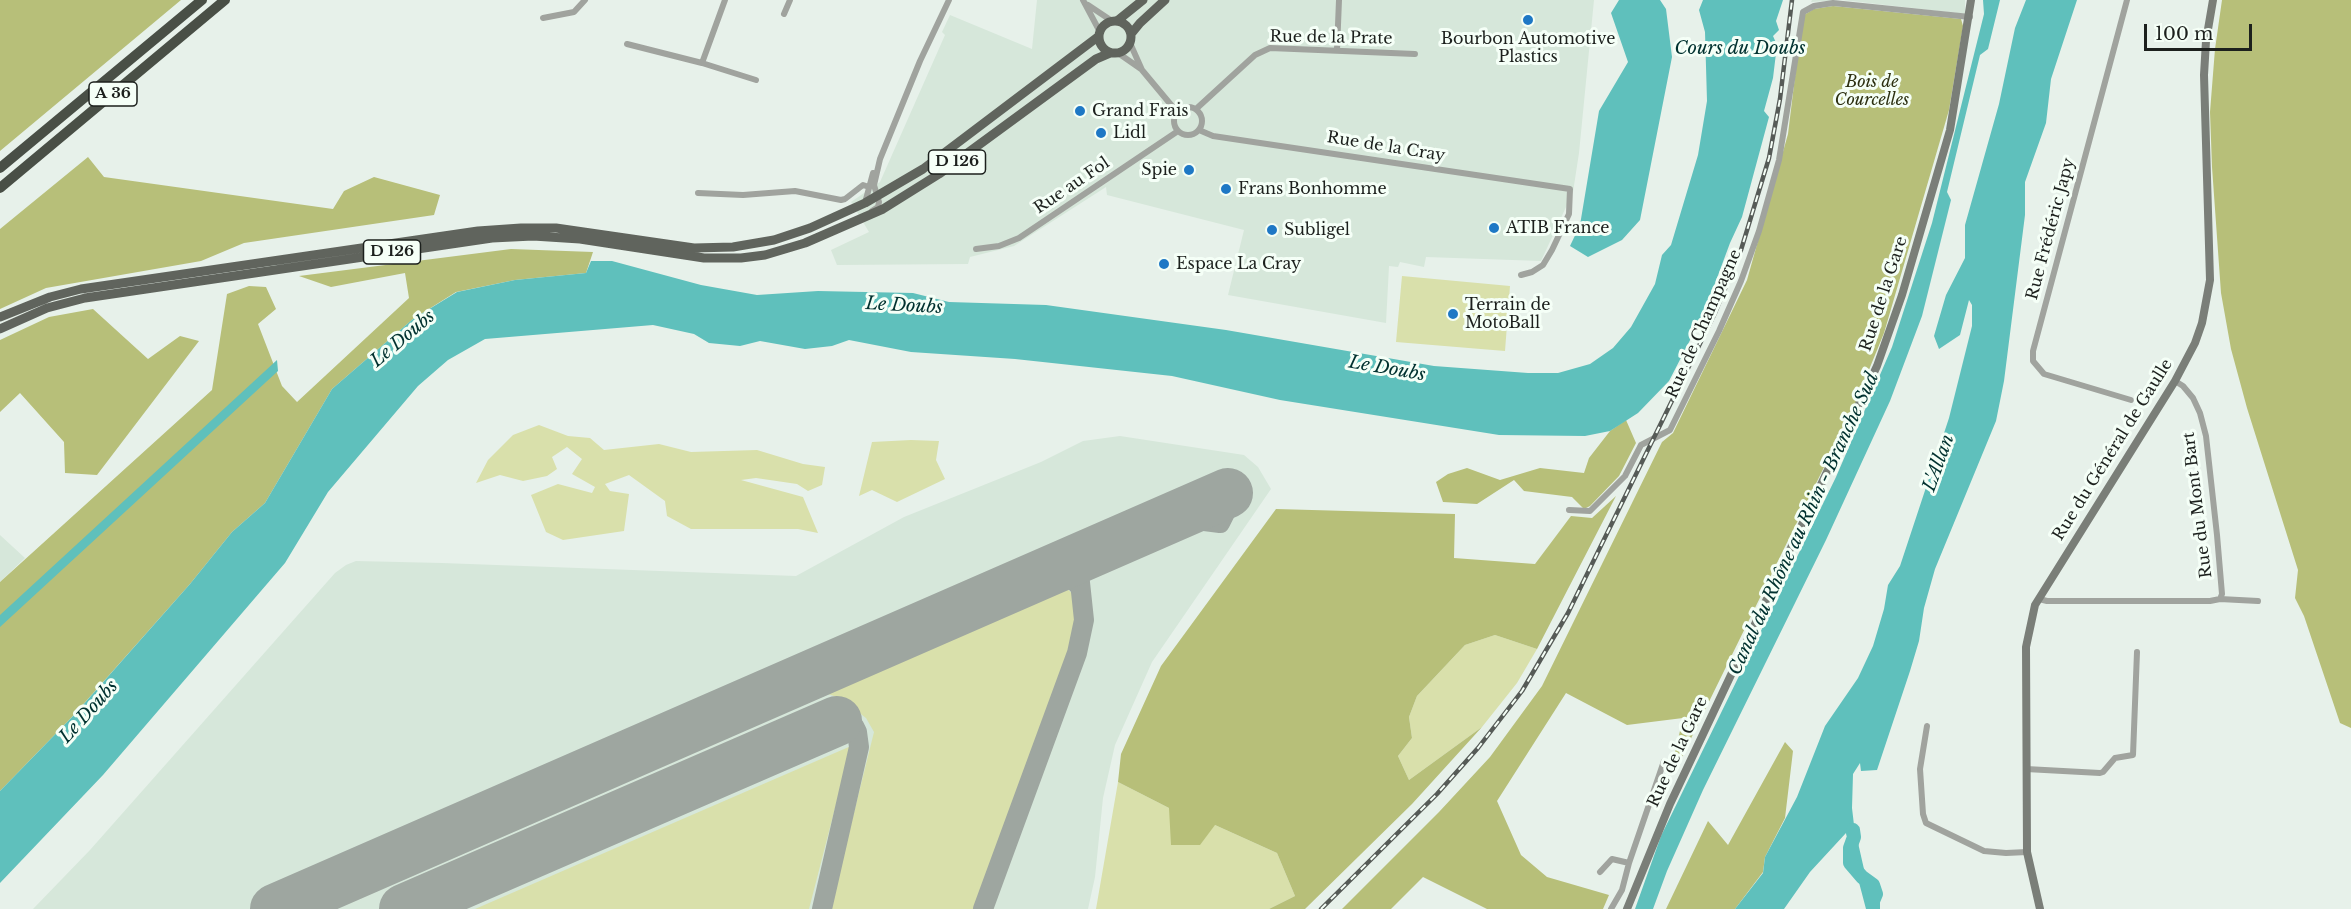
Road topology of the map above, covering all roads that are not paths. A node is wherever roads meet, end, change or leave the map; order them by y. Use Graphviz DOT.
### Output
graph roads {
  1 [pos="202,0"];
  2 [pos="225,0"];
  3 [pos="585,0"];
  4 [pos="725,0"];
  5 [pos="790,0"];
  6 [pos="1143,0"];
  7 [pos="1165,0"];
  8 [pos="1339,0"];
  9 [pos="1971,0"];
  10 [pos="2127,0"];
  11 [pos="2212,0"];
  12 [pos="947,1"];
  13 [pos="1084,2"];
  14 [pos="784,14"];
  15 [pos="543,18"];
  16 [pos="1970,18"];
  17 [pos="1114,21"];
  18 [pos="1100,34"];
  19 [pos="1131,39"];
  20 [pos="627,44"];
  21 [pos="1337,50"];
  22 [pos="1114,53"];
  23 [pos="1415,54"];
  24 [pos="702,63"];
  25 [pos="1142,70"];
  26 [pos="756,81"];
  27 [pos="1196,109"];
  28 [pos="1177,112"];
  29 [pos="1199,130"];
  30 [pos="1178,131"];
  31 [pos="880,159"];
  32 [pos="0,168"];
  33 [pos="869,187"];
  34 [pos="0,188"];
  35 [pos="698,193"];
  36 [pos="878,195"];
  37 [pos="865,203"];
  38 [pos="834,231"];
  39 [pos="976,249"];
  40 [pos="1521,275"];
  41 [pos="0,317"];
  42 [pos="0,329"];
  43 [pos="2175,381"];
  44 [pos="2131,400"];
  45 [pos="1569,510"];
  46 [pos="2039,599"];
  47 [pos="2220,599"];
  48 [pos="2259,601"];
  49 [pos="2137,652"];
  50 [pos="1927,726"];
  51 [pos="1664,761"];
  52 [pos="2026,769"];
  53 [pos="2028,852"];
  54 [pos="1629,863"];
  55 [pos="1600,872"];
  56 [pos="1622,890"];
  57 [pos="1633,890"];
  58 [pos="1611,909"];
  59 [pos="1627,909"];
  60 [pos="2040,909"];
  1 -- 32 [label="highway, A 36"];
  2 -- 34 [label="highway, A 36"];
  3 -- 15 [label="street"];
  4 -- 24 [label="street"];
  5 -- 14 [label="street"];
  6 -- 17 [label="main road"];
  7 -- 19 [label="main road"];
  8 -- 21 [label="street"];
  9 -- 16 [label="main road, Rue de la Gare"];
  10 -- 44 [label="street, Rue Frédéric Japy"];
  11 -- 43 [label="main road, Rue du Général de Gaulle"];
  12 -- 31 [label="street"];
  13 -- 17 [label="street"];
  13 -- 18 [label="street"];
  16 -- 45 [label="street, Rue de Champagne"];
  16 -- 57 [label="main road, Rue de la Gare"];
  17 -- 18 [label="main road"];
  17 -- 19 [label="main road"];
  18 -- 22 [label="main road"];
  18 -- 36 [label="main road, D 126"];
  19 -- 22 [label="main road"];
  19 -- 25 [label="street"];
  20 -- 24 [label="street"];
  21 -- 23 [label="street, Rue de la Prate"];
  21 -- 27 [label="street, Rue de la Prate"];
  22 -- 25 [label="street"];
  22 -- 38 [label="main road, D 126"];
  24 -- 26 [label="street"];
  25 -- 28 [label="street"];
  27 -- 28 [label="street"];
  27 -- 29 [label="street"];
  28 -- 30 [label="street"];
  29 -- 30 [label="street"];
  29 -- 40 [label="street, Rue de la Cray"];
  30 -- 39 [label="street, Rue au Fol"];
  31 -- 33 [label="street"];
  31 -- 36 [label="street"];
  33 -- 35 [label="street"];
  33 -- 37 [label="street"];
  36 -- 37 [label="main road, D 126"];
  36 -- 38 [label="street"];
  37 -- 41 [label="main road, D 126"];
  38 -- 42 [label="main road, D 126"];
  43 -- 46 [label="main road, Rue du Général de Gaulle"];
  43 -- 47 [label="street, Rue du Mont Bart"];
  46 -- 47 [label="street, Rue du Mont Bart"];
  46 -- 52 [label="main road, Rue du Général de Gaulle"];
  47 -- 48 [label="street"];
  49 -- 52 [label="street"];
  50 -- 53 [label="street"];
  51 -- 54 [label="street"];
  52 -- 53 [label="main road, Rue du Général de Gaulle"];
  53 -- 60 [label="main road, Rue du Général de Gaulle"];
  54 -- 55 [label="street"];
  54 -- 56 [label="street"];
  56 -- 57 [label="street"];
  56 -- 58 [label="street"];
  57 -- 59 [label="main road, Rue de la Gare"];
}
